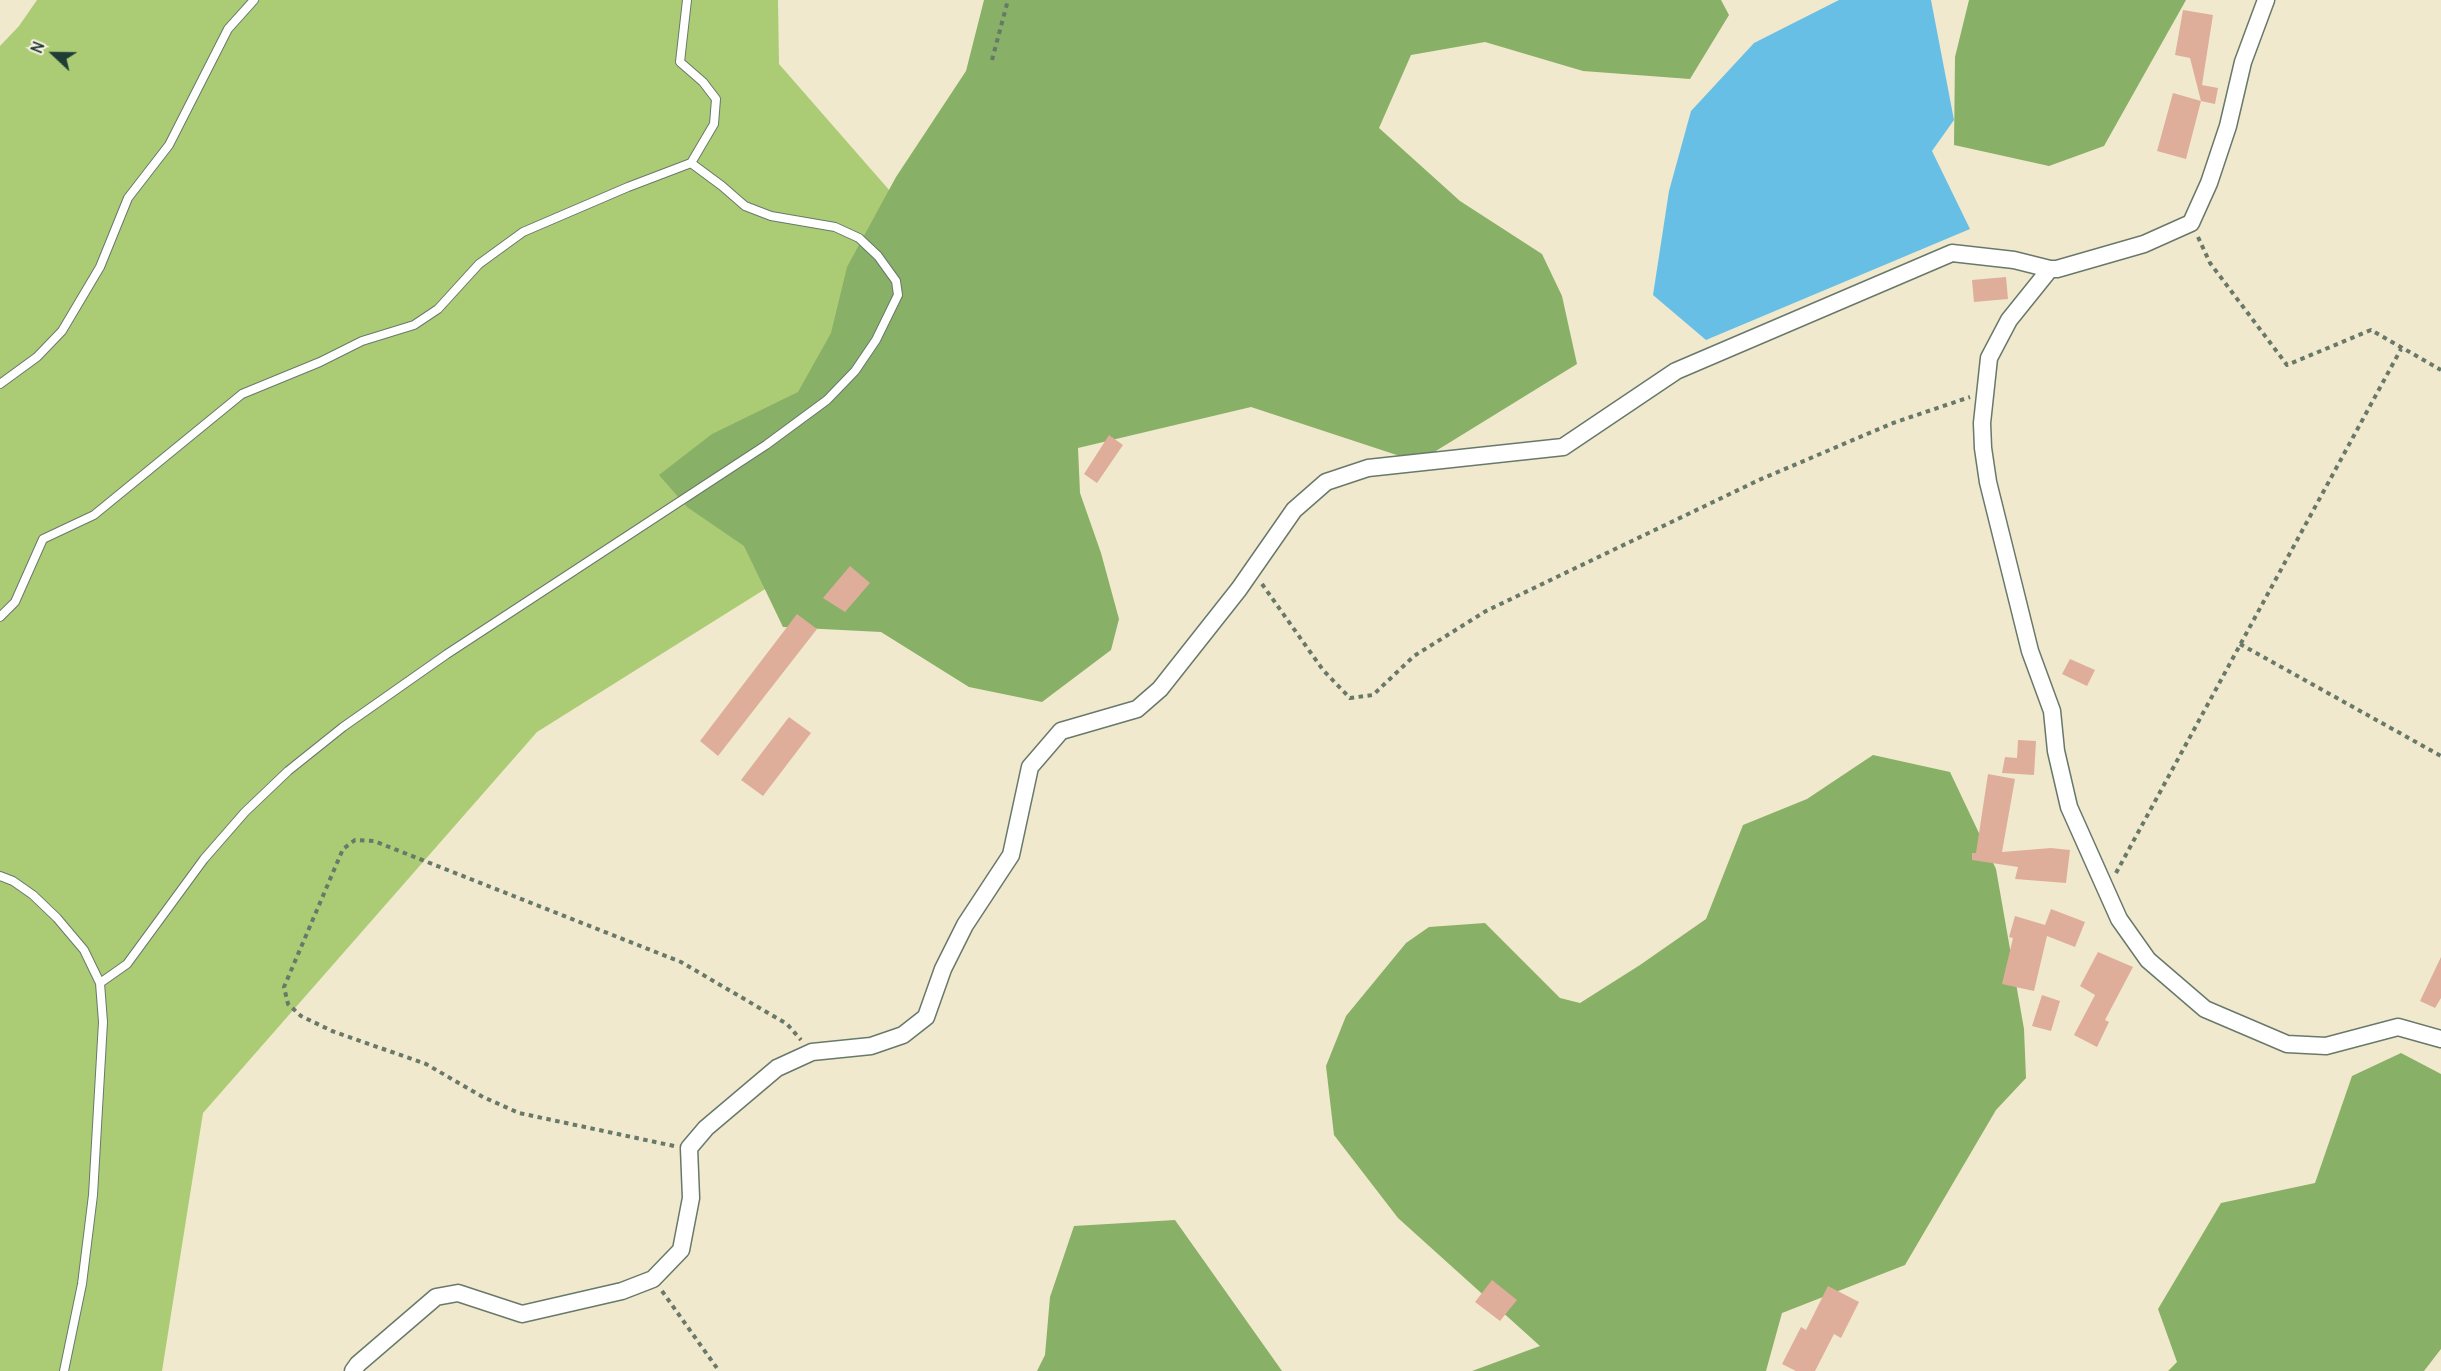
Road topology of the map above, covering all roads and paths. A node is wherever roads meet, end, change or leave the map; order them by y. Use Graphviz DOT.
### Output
graph roads {
  1 [pos="254,0"];
  2 [pos="687,0"];
  3 [pos="1008,0"];
  4 [pos="2266,0"];
  5 [pos="992,60"];
  6 [pos="691,163"];
  7 [pos="2191,223"];
  8 [pos="2049,269"];
  9 [pos="2401,348"];
  10 [pos="2441,370"];
  11 [pos="0,384"];
  12 [pos="1985,392"];
  13 [pos="1252,569"];
  14 [pos="0,617"];
  15 [pos="2240,644"];
  16 [pos="2441,756"];
  17 [pos="0,876"];
  18 [pos="2106,892"];
  19 [pos="100,983"];
  20 [pos="2441,1039"];
  21 [pos="812,1052"];
  22 [pos="689,1148"];
  23 [pos="653,1279"];
  24 [pos="64,1371"];
  25 [pos="354,1371"];
  26 [pos="719,1371"];
  1 -- 11 [label="lane"];
  2 -- 6 [label="lane"];
  3 -- 5 [label="path"];
  4 -- 7 [label="street"];
  6 -- 14 [label="lane"];
  6 -- 19 [label="lane"];
  7 -- 8 [label="street"];
  7 -- 9 [label="path"];
  8 -- 12 [label="street"];
  8 -- 13 [label="street"];
  9 -- 10 [label="path"];
  9 -- 15 [label="path"];
  12 -- 13 [label="path"];
  12 -- 18 [label="street"];
  13 -- 21 [label="street"];
  15 -- 16 [label="path"];
  15 -- 18 [label="path"];
  17 -- 19 [label="lane"];
  18 -- 20 [label="street"];
  19 -- 24 [label="lane"];
  21 -- 22 [label="street"];
  21 -- 22 [label="path"];
  22 -- 23 [label="street"];
  23 -- 25 [label="street"];
  23 -- 26 [label="path"];
}
